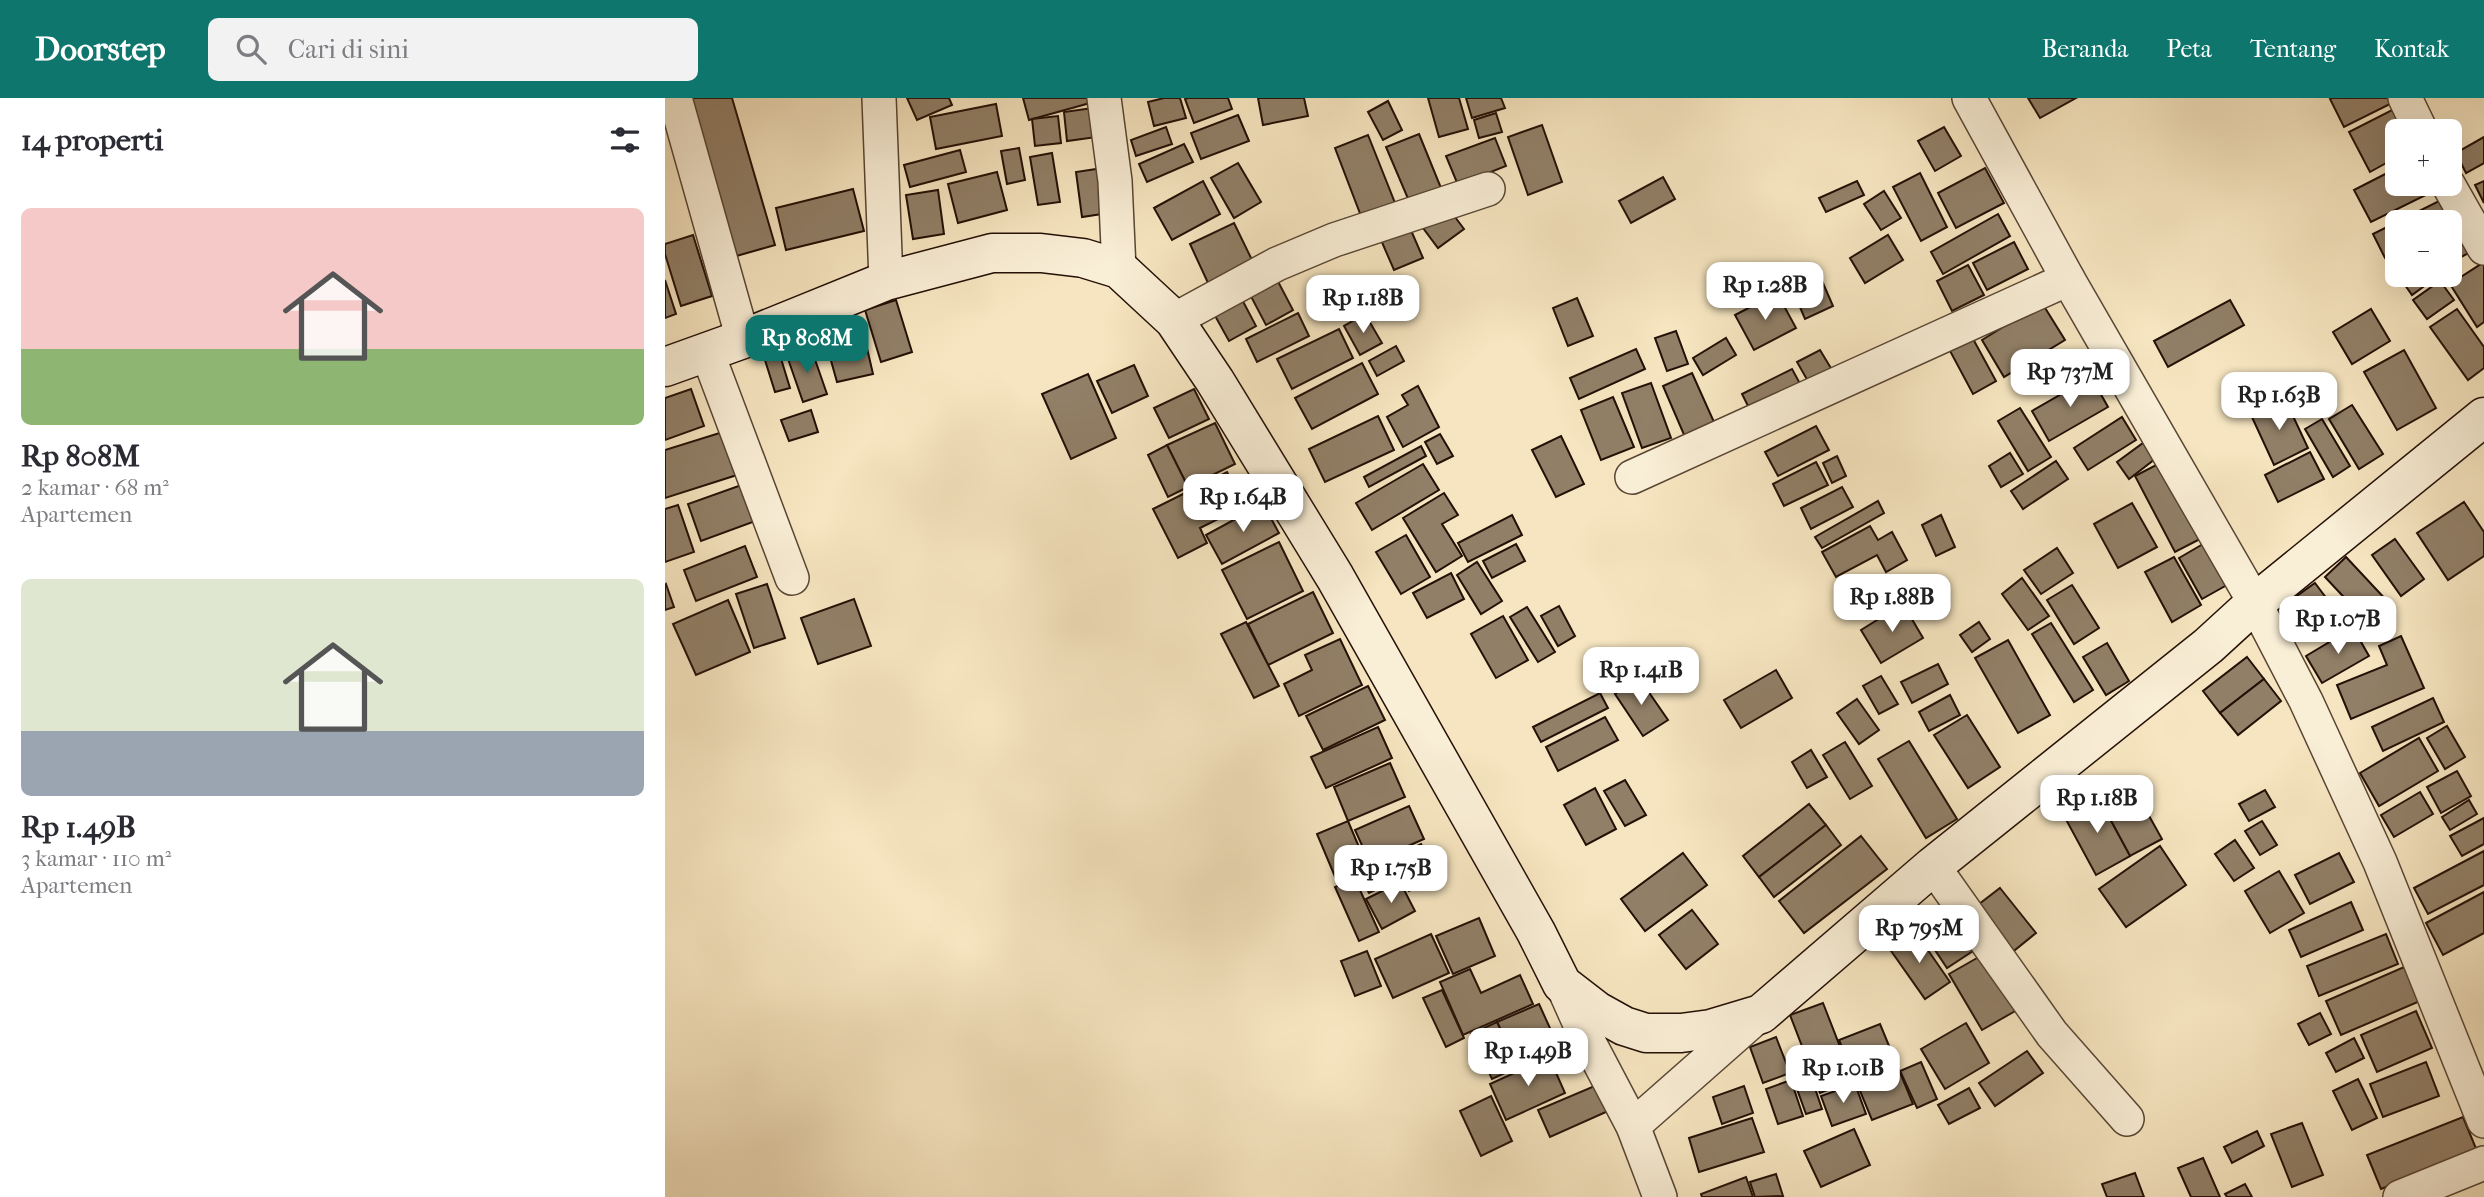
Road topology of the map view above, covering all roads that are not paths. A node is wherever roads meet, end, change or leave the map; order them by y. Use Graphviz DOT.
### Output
graph roads {
  1 [pos="675,98"];
  2 [pos="879,98"];
  3 [pos="1104,98"];
  4 [pos="1969,98"];
  5 [pos="2405,98"];
  6 [pos="2415,119"];
  7 [pos="1488,189"];
  8 [pos="2455,196"];
  9 [pos="2484,248"];
  10 [pos="1118,269"];
  11 [pos="2068,279"];
  12 [pos="887,281"];
  13 [pos="1174,320"];
  14 [pos="743,339"];
  15 [pos="706,352"];
  16 [pos="665,367"];
  17 [pos="2484,417"];
  18 [pos="1632,477"];
  19 [pos="792,578"];
  20 [pos="2255,603"];
  21 [pos="1933,866"];
  22 [pos="1562,984"];
  23 [pos="1761,1014"];
  24 [pos="2127,1119"];
  25 [pos="2484,1122"];
  26 [pos="1633,1126"];
  27 [pos="2484,1163"];
  28 [pos="1660,1197"];
  29 [pos="2400,1197"];
  1 -- 14 [label="street"];
  2 -- 12 [label="street"];
  3 -- 10 [label="street"];
  4 -- 11 [label="street"];
  5 -- 6 [label="street"];
  7 -- 13 [label="street"];
  8 -- 9 [label="street"];
  10 -- 12 [label="main road"];
  10 -- 13 [label="main road"];
  11 -- 18 [label="street"];
  11 -- 20 [label="street"];
  12 -- 14 [label="main road"];
  13 -- 22 [label="main road"];
  14 -- 15 [label="main road"];
  15 -- 16 [label="main road"];
  15 -- 19 [label="street"];
  17 -- 20 [label="main road"];
  20 -- 21 [label="main road"];
  20 -- 25 [label="street"];
  21 -- 23 [label="main road"];
  21 -- 24 [label="street"];
  22 -- 23 [label="main road"];
  22 -- 26 [label="street"];
  23 -- 26 [label="street"];
  26 -- 28 [label="street"];
  27 -- 29 [label="street"];
}
